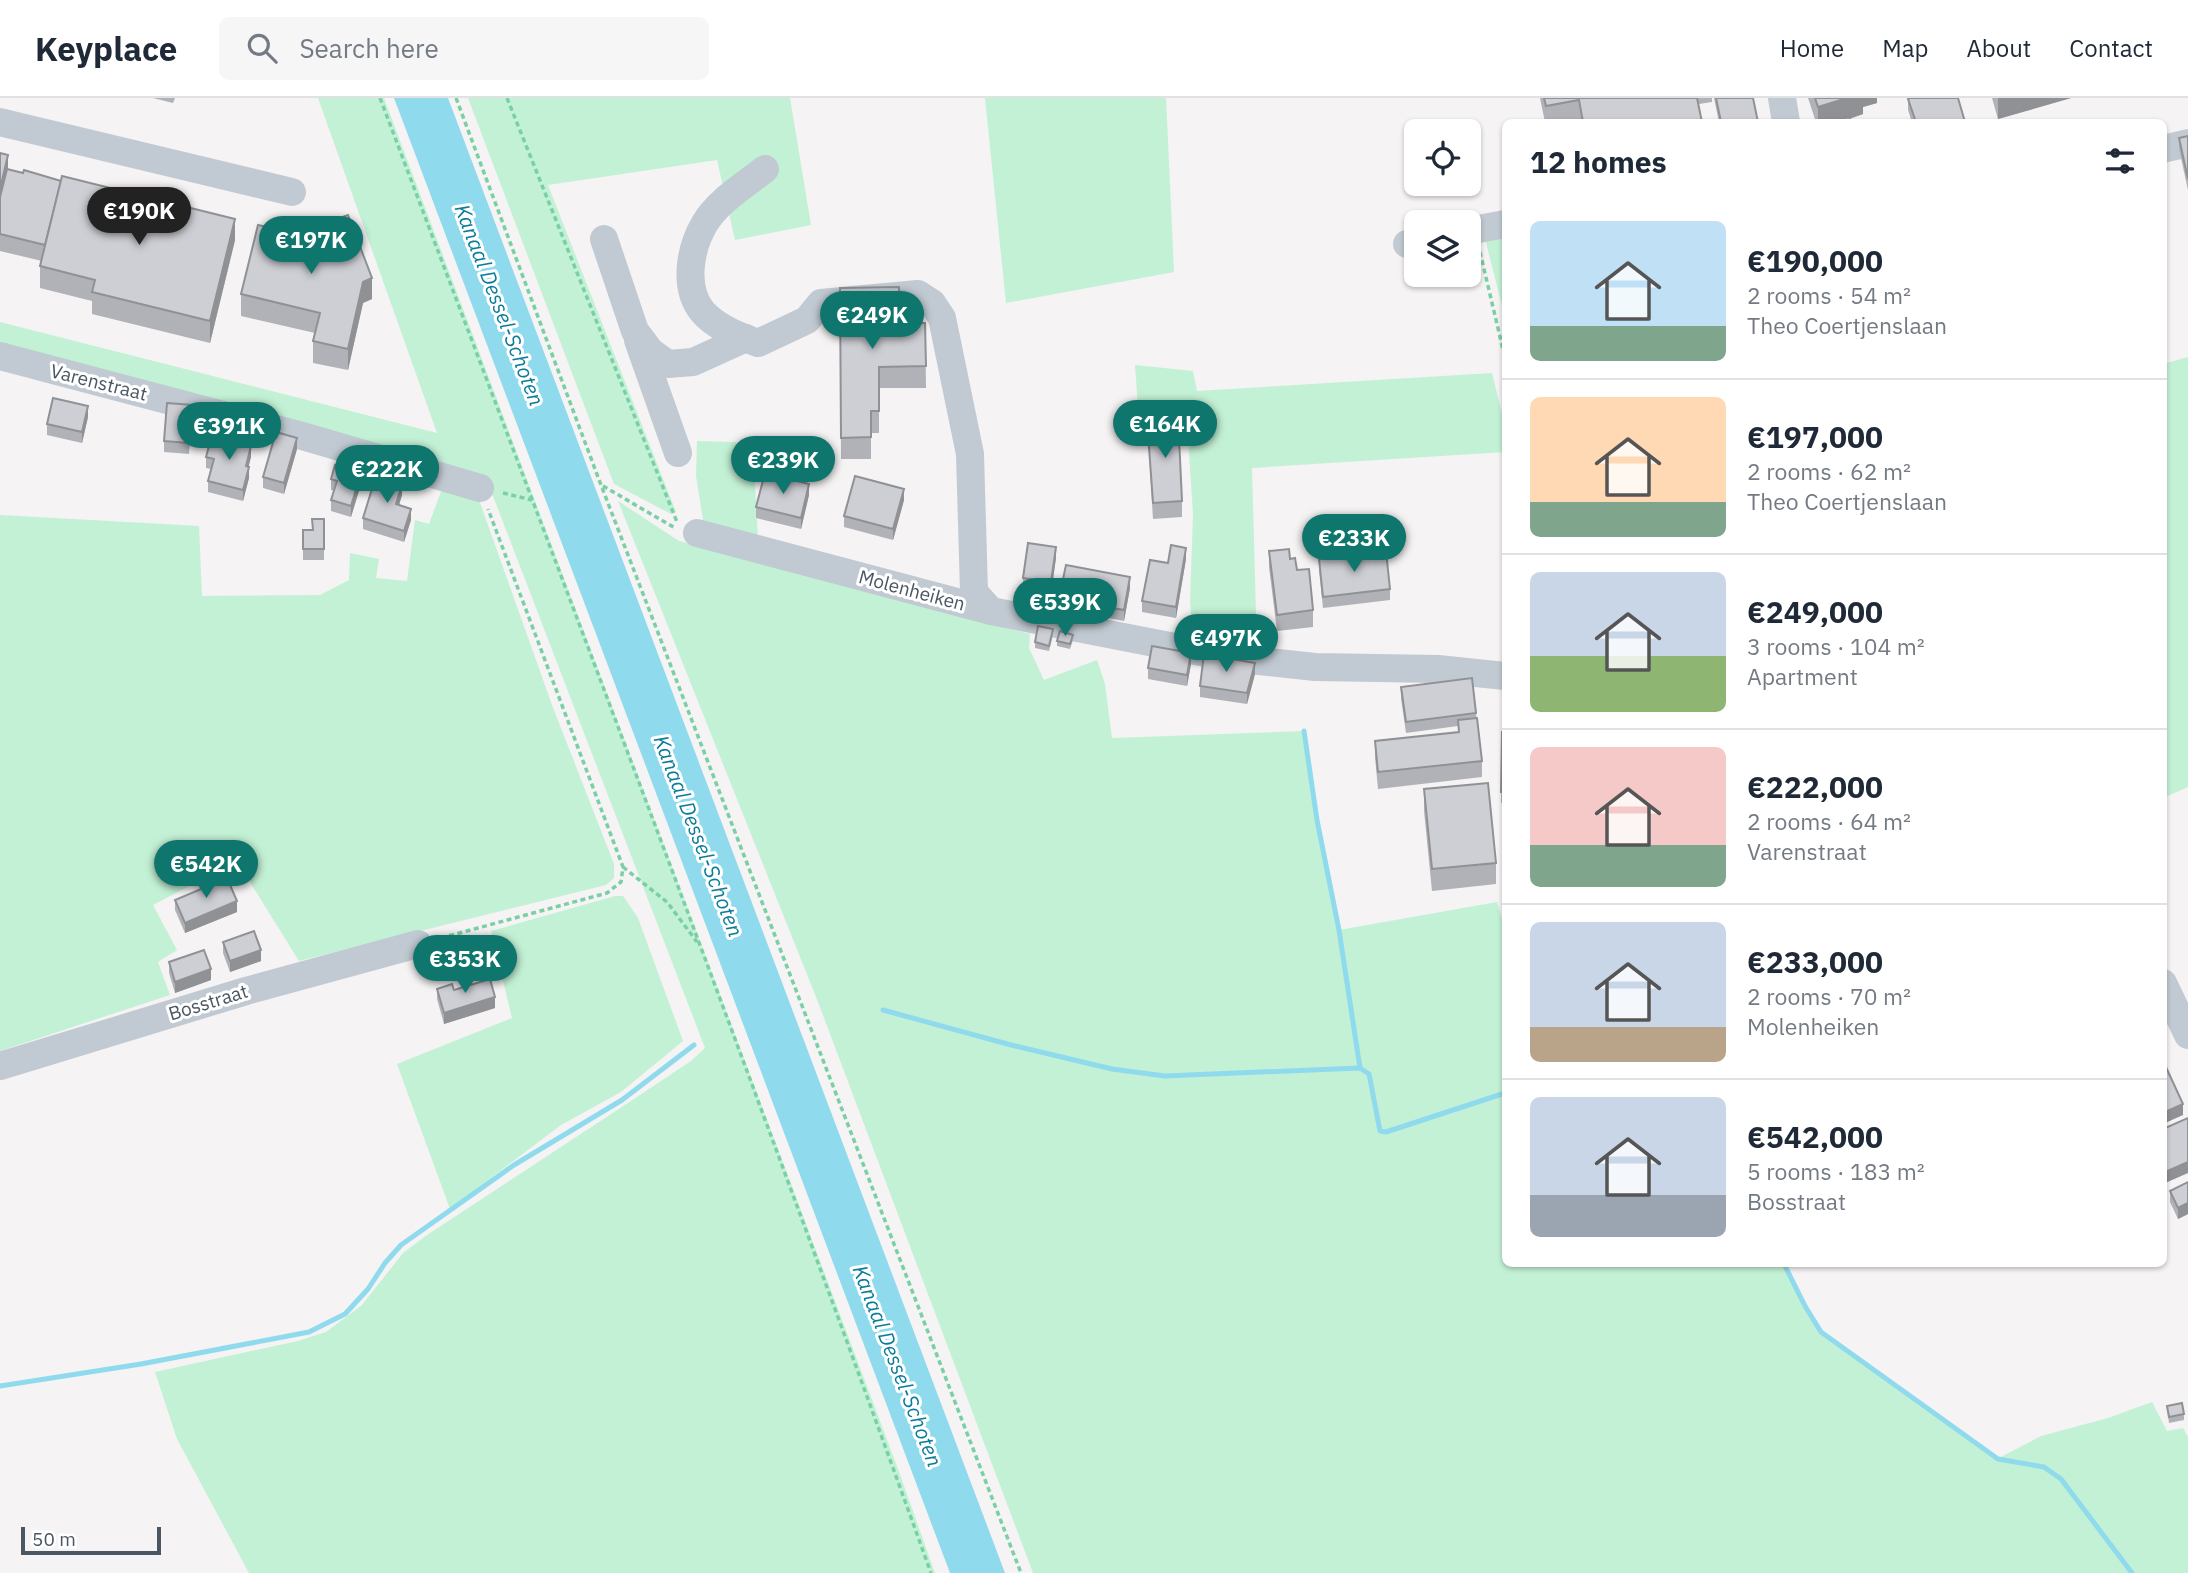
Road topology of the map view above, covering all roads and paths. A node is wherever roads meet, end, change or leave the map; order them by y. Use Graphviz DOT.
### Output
graph roads {
  1 [pos="380,98"];
  2 [pos="456,98"];
  3 [pos="507,98"];
  4 [pos="1782,98"];
  5 [pos="1786,119"];
  6 [pos="0,122"];
  7 [pos="2188,143"];
  8 [pos="2167,148"];
  9 [pos="765,169"];
  10 [pos="292,192"];
  11 [pos="1502,225"];
  12 [pos="1481,228"];
  13 [pos="604,239"];
  14 [pos="1481,268"];
  15 [pos="635,331"];
  16 [pos="746,338"];
  17 [pos="1502,347"];
  18 [pos="0,356"];
  19 [pos="678,453"];
  20 [pos="601,485"];
  21 [pos="480,488"];
  22 [pos="533,500"];
  23 [pos="697,533"];
  24 [pos="991,611"];
  25 [pos="1502,676"];
  26 [pos="623,867"];
  27 [pos="418,944"];
  28 [pos="700,946"];
  29 [pos="2167,991"];
  30 [pos="2188,1035"];
  31 [pos="0,1066"];
  32 [pos="931,1573"];
  33 [pos="1021,1573"];
  1 -- 22 [label="path"];
  2 -- 20 [label="path"];
  3 -- 20 [label="path"];
  4 -- 5 [label="street"];
  6 -- 10 [label="street"];
  7 -- 8 [label="street"];
  9 -- 16 [label="street"];
  11 -- 12 [label="street"];
  13 -- 15 [label="street"];
  14 -- 17 [label="path"];
  15 -- 16 [label="street"];
  15 -- 19 [label="street"];
  16 -- 24 [label="street"];
  18 -- 21 [label="street, Varenstraat"];
  20 -- 33 [label="path"];
  21 -- 22 [label="path"];
  21 -- 26 [label="path"];
  22 -- 28 [label="path"];
  23 -- 24 [label="street, Molenheiken"];
  24 -- 25 [label="street, Molenheiken"];
  26 -- 27 [label="path"];
  26 -- 28 [label="path"];
  27 -- 31 [label="street, Bosstraat"];
  28 -- 32 [label="path"];
  29 -- 30 [label="street"];
}
